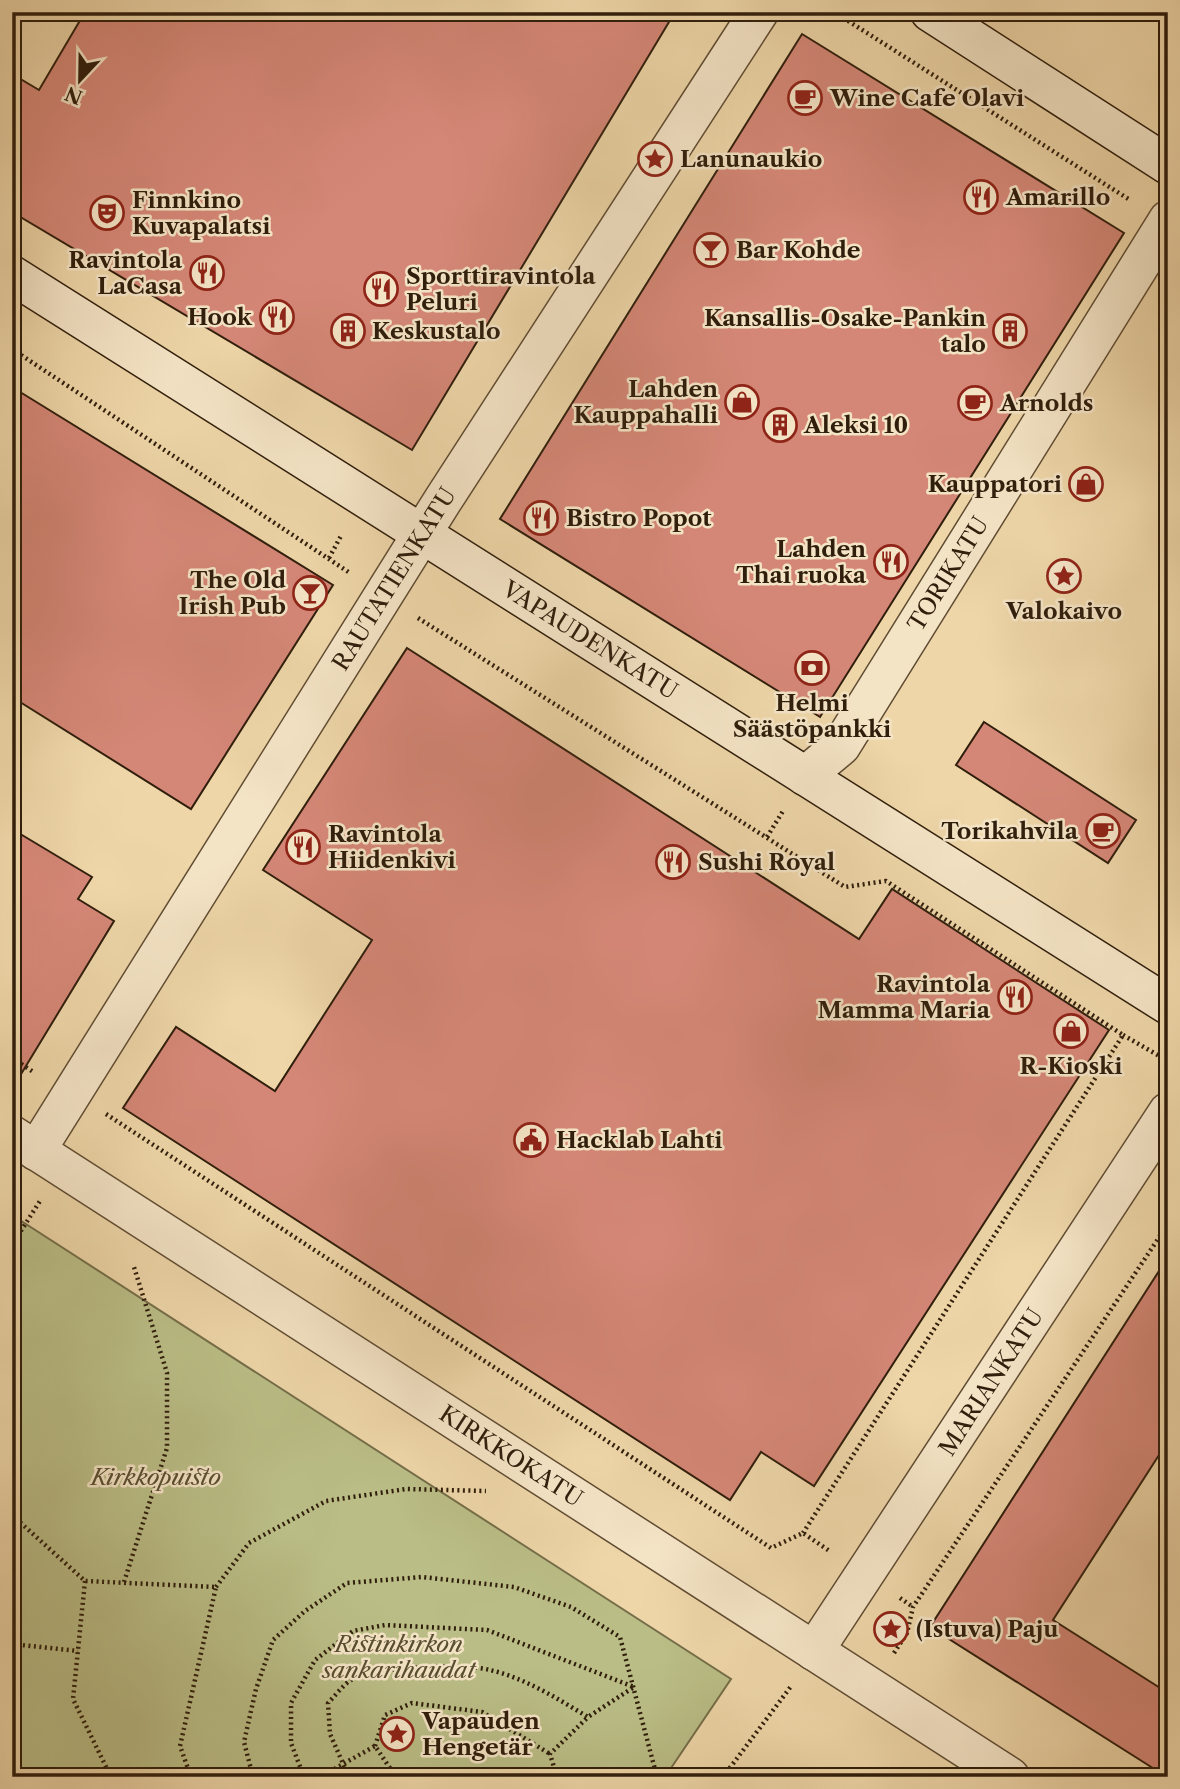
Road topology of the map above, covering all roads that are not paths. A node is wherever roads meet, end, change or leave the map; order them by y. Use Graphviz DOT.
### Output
graph roads {
  1 [pos="759,12"];
  2 [pos="930,12"];
  3 [pos="1168,165"];
  4 [pos="1167,222"];
  5 [pos="12,275"];
  6 [pos="422,534"];
  7 [pos="805,776"];
  8 [pos="1168,1005"];
  9 [pos="1168,1112"];
  10 [pos="24,1143"];
  11 [pos="807,1664"];
  12 [pos="1010,1777"];
  1 -- 6 [label="street, RAUTATIENKATU"];
  2 -- 3 [label="street"];
  4 -- 7 [label="street, TORIKATU"];
  5 -- 6 [label="street, VAPAUDENKATU"];
  6 -- 7 [label="street, VAPAUDENKATU"];
  6 -- 10 [label="street, RAUTATIENKATU"];
  7 -- 8 [label="street, VAPAUDENKATU"];
  9 -- 11 [label="street, MARIANKATU"];
  10 -- 11 [label="street, KIRKKOKATU"];
  11 -- 12 [label="street, KIRKKOKATU"];
}
